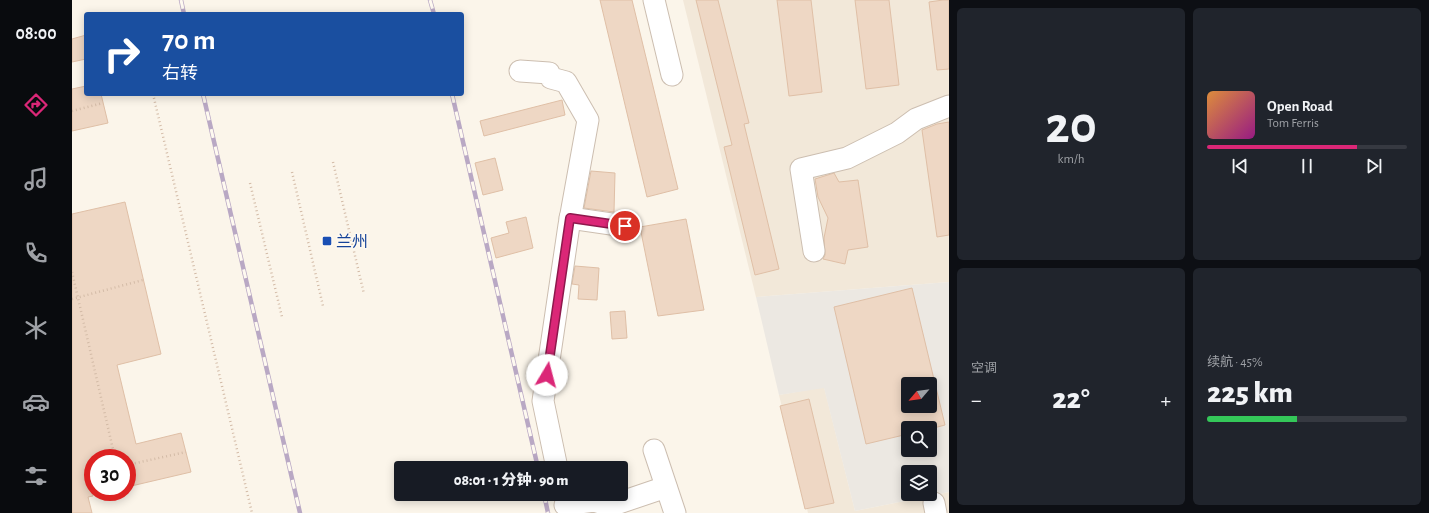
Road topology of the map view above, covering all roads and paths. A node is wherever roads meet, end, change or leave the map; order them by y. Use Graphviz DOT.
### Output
graph roads {
  1 [pos="654,0"];
  2 [pos="520,71"];
  3 [pos="672,75"];
  4 [pos="153,96"];
  5 [pos="103,103"];
  6 [pos="949,106"];
  7 [pos="72,111"];
  8 [pos="333,162"];
  9 [pos="292,172"];
  10 [pos="250,183"];
  11 [pos="570,218"];
  12 [pos="625,226"];
  13 [pos="814,251"];
  14 [pos="72,272"];
  15 [pos="143,280"];
  16 [pos="364,294"];
  17 [pos="78,297"];
  18 [pos="72,299"];
  19 [pos="323,306"];
  20 [pos="282,317"];
  21 [pos="113,449"];
  22 [pos="654,450"];
  23 [pos="186,452"];
  24 [pos="556,461"];
  25 [pos="136,463"];
  26 [pos="666,487"];
  27 [pos="565,504"];
  28 [pos="615,509"];
  29 [pos="252,513"];
  30 [pos="675,513"];
  1 -- 3 [label="street"];
  2 -- 11 [label="street"];
  4 -- 29 [label="path"];
  5 -- 7 [label="path"];
  6 -- 13 [label="street"];
  8 -- 16 [label="path"];
  9 -- 19 [label="path"];
  10 -- 20 [label="path"];
  11 -- 12 [label="street"];
  11 -- 24 [label="street"];
  14 -- 17 [label="path"];
  15 -- 17 [label="path"];
  17 -- 18 [label="path"];
  17 -- 21 [label="path"];
  22 -- 26 [label="street"];
  23 -- 25 [label="path"];
  26 -- 28 [label="street"];
  26 -- 30 [label="street"];
  27 -- 28 [label="street"];
}
